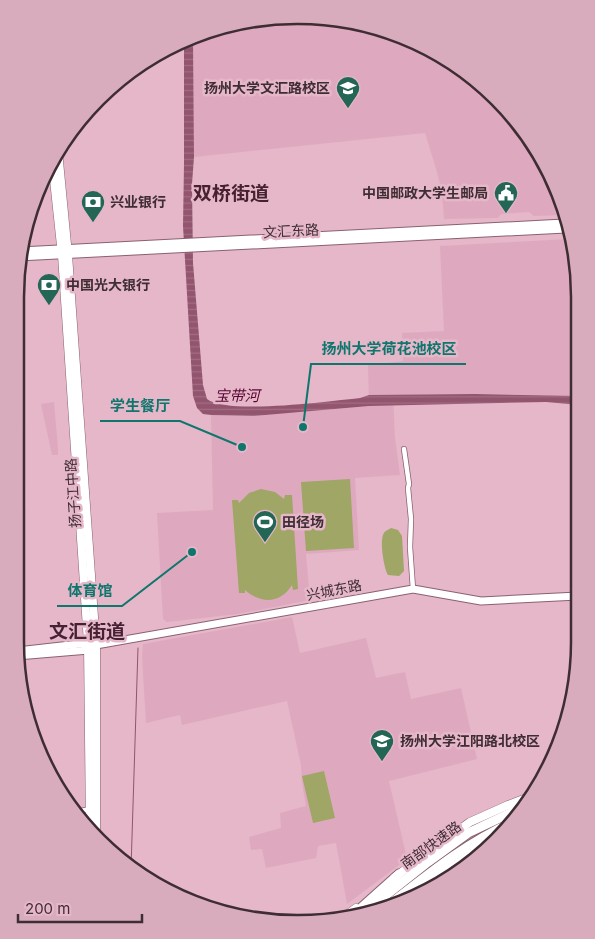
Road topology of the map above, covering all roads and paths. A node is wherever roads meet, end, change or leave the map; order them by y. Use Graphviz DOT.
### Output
graph roads {
  1 [pos="59,163"];
  2 [pos="54,173"];
  3 [pos="561,223"];
  4 [pos="563,229"];
  5 [pos="211,244"];
  6 [pos="28,251"];
  7 [pos="65,252"];
  8 [pos="27,257"];
  9 [pos="404,449"];
  10 [pos="413,588"];
  11 [pos="571,596"];
  12 [pos="91,646"];
  13 [pos="24,651"];
  14 [pos="24,655"];
  15 [pos="521,800"];
  16 [pos="93,809"];
  17 [pos="514,810"];
  18 [pos="82,811"];
  19 [pos="512,812"];
  20 [pos="94,825"];
  21 [pos="497,829"];
  22 [pos="427,854"];
  23 [pos="464,859"];
  24 [pos="399,874"];
  25 [pos="433,879"];
  26 [pos="404,893"];
  27 [pos="375,904"];
  28 [pos="361,908"];
  29 [pos="354,909"];
  1 -- 7 [label="main road, 扬子江中路"];
  2 -- 7 [label="main road, 扬子江中路"];
  3 -- 5 [label="main road, 文汇东路"];
  4 -- 5 [label="main road, 文汇东路"];
  5 -- 7 [label="main road, 文汇东路"];
  6 -- 7 [label="main road, 文汇东路"];
  7 -- 8 [label="main road, 文汇东路"];
  7 -- 12 [label="main road, 扬子江中路"];
  9 -- 10 [label="street"];
  10 -- 11 [label="main road, 兴城东路"];
  10 -- 12 [label="main road, 兴城东路"];
  12 -- 13 [label="main road, 兴城东路"];
  12 -- 14 [label="main road, 兴城东路"];
  12 -- 16 [label="main road, 扬子江中路"];
  15 -- 22 [label="main road"];
  16 -- 18 [label="street"];
  16 -- 20 [label="main road, 扬子江中路"];
  17 -- 22 [label="highway"];
  19 -- 27 [label="highway, 南部快速路"];
  21 -- 26 [label="highway, 南部快速路"];
  22 -- 24 [label="main road"];
  23 -- 25 [label="main road"];
  24 -- 28 [label="highway"];
  24 -- 29 [label="main road"];
}
